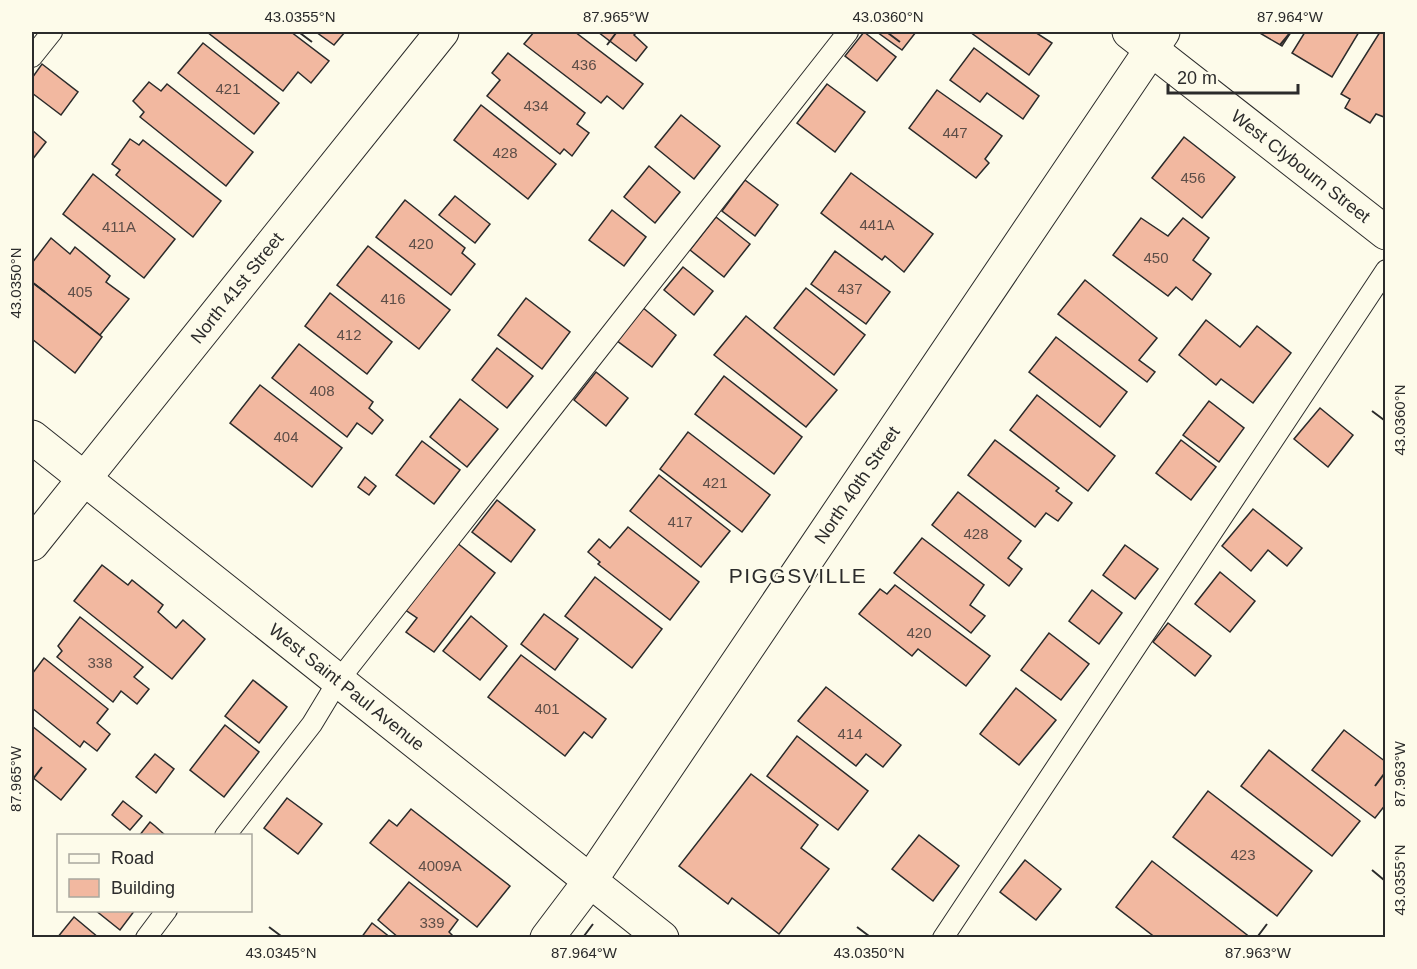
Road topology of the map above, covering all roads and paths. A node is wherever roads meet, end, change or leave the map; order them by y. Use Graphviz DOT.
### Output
graph roads {
  1 [pos="52,32"];
  2 [pos="441,32"];
  3 [pos="849,32"];
  4 [pos="1148,38"];
  5 [pos="32,57"];
  6 [pos="1386,233"];
  7 [pos="1386,270"];
  8 [pos="32,437"];
  9 [pos="83,478"];
  10 [pos="32,544"];
  11 [pos="338,681"];
  12 [pos="227,834"];
  13 [pos="590,881"];
  14 [pos="166,912"];
  15 [pos="146,938"];
  16 [pos="548,938"];
  17 [pos="662,938"];
  18 [pos="943,938"];
  1 -- 5 [label="lane"];
  2 -- 9 [label="street, North 41st Street"];
  3 -- 11 [label="lane"];
  4 -- 6 [label="street, West Clybourn Street"];
  4 -- 13 [label="street, North 40th Street"];
  7 -- 18 [label="lane"];
  8 -- 9 [label="street, West Saint Paul Avenue"];
  9 -- 10 [label="street, North 41st Street"];
  9 -- 11 [label="street, West Saint Paul Avenue"];
  11 -- 12 [label="lane"];
  11 -- 13 [label="street, West Saint Paul Avenue"];
  13 -- 16 [label="street, North 40th Street"];
  13 -- 17 [label="street, West Saint Paul Avenue"];
  14 -- 15 [label="lane"];
}
